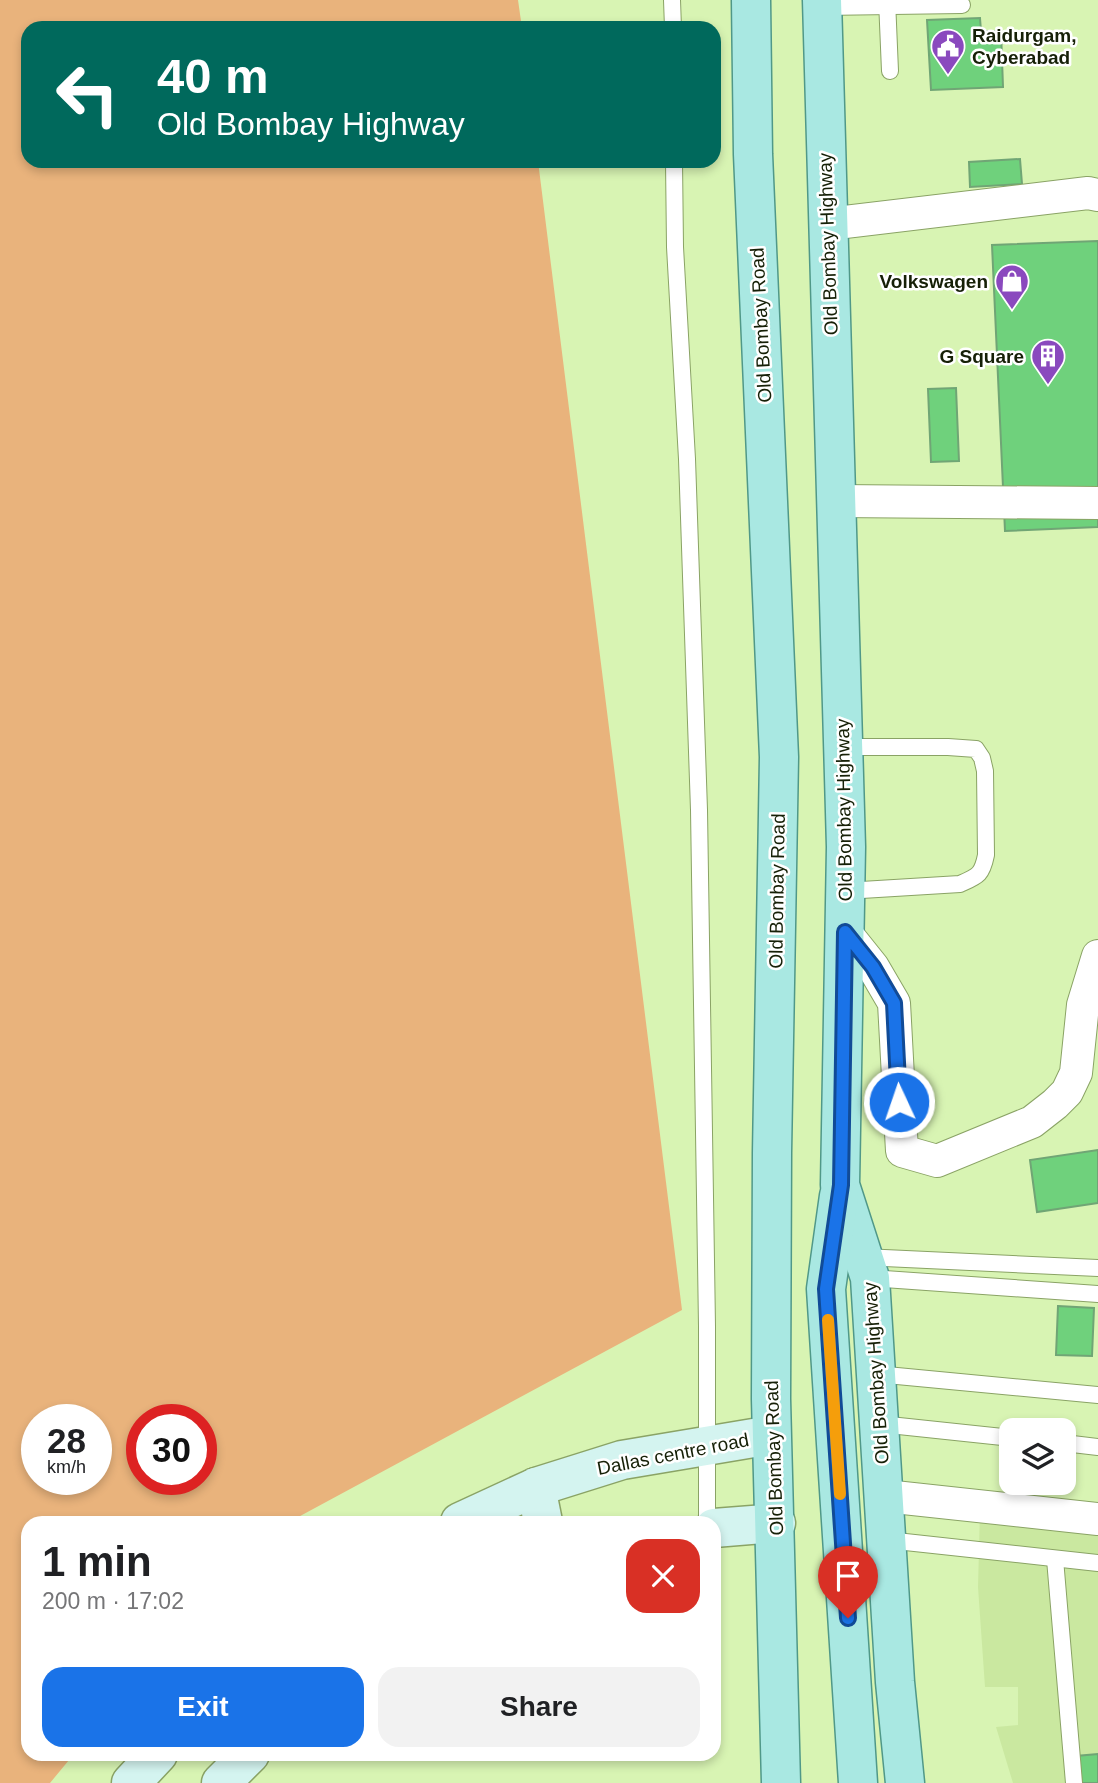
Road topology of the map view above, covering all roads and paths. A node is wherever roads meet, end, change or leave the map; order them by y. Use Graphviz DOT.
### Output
graph roads {
  1 [pos="672,0"];
  2 [pos="751,0"];
  3 [pos="887,3"];
  4 [pos="822,4"];
  5 [pos="962,5"];
  6 [pos="673,21"];
  7 [pos="890,71"];
  8 [pos="674,168"];
  9 [pos="1098,195"];
  10 [pos="828,224"];
  11 [pos="836,501"];
  12 [pos="1098,503"];
  13 [pos="844,747"];
  14 [pos="845,891"];
  15 [pos="845,932"];
  16 [pos="1098,956"];
  17 [pos="841,1185"];
  18 [pos="867,1268"];
  19 [pos="1098,1268"];
  20 [pos="1098,1294"];
  21 [pos="876,1374"];
  22 [pos="1098,1395"];
  23 [pos="880,1424"];
  24 [pos="771,1435"];
  25 [pos="999,1436"];
  26 [pos="1076,1444"];
  27 [pos="706,1446"];
  28 [pos="1098,1447"];
  29 [pos="885,1496"];
  30 [pos="540,1505"];
  31 [pos="488,1516"];
  32 [pos="708,1516"];
  33 [pos="1098,1519"];
  34 [pos="776,1523"];
  35 [pos="721,1527"];
  36 [pos="887,1540"];
  37 [pos="1055,1559"];
  38 [pos="1098,1563"];
  39 [pos="151,1761"];
  40 [pos="243,1761"];
  41 [pos="131,1783"];
  42 [pos="221,1783"];
  43 [pos="781,1783"];
  44 [pos="859,1783"];
  45 [pos="905,1783"];
  46 [pos="1074,1783"];
  1 -- 6 [label="lane"];
  2 -- 24 [label="main road, Old Bombay Road"];
  3 -- 4 [label="lane"];
  3 -- 5 [label="lane"];
  3 -- 7 [label="lane"];
  4 -- 10 [label="main road, Old Bombay Highway"];
  8 -- 27 [label="lane"];
  9 -- 10 [label="street"];
  10 -- 11 [label="main road, Old Bombay Highway"];
  11 -- 12 [label="street"];
  11 -- 13 [label="main road, Old Bombay Highway"];
  13 -- 14 [label="main road, Old Bombay Highway"];
  13 -- 14 [label="lane"];
  14 -- 15 [label="main road, Old Bombay Highway"];
  15 -- 16 [label="street"];
  15 -- 17 [label="main road, Old Bombay Highway"];
  17 -- 18 [label="main road, Old Bombay Highway"];
  17 -- 44 [label="main road"];
  18 -- 19 [label="lane"];
  18 -- 20 [label="lane"];
  18 -- 21 [label="main road, Old Bombay Highway"];
  21 -- 22 [label="lane"];
  21 -- 23 [label="main road, Old Bombay Highway"];
  23 -- 25 [label="lane"];
  23 -- 29 [label="main road, Old Bombay Highway"];
  24 -- 27 [label="street, Dallas centre road"];
  24 -- 34 [label="main road, Old Bombay Road"];
  26 -- 28 [label="lane"];
  27 -- 30 [label="street, Dallas centre road"];
  27 -- 32 [label="lane"];
  29 -- 33 [label="street"];
  29 -- 36 [label="main road, Old Bombay Highway"];
  30 -- 31 [label="street, Dallas centre road"];
  34 -- 35 [label="street"];
  34 -- 43 [label="main road, Old Bombay Road"];
  36 -- 37 [label="lane"];
  36 -- 45 [label="main road, Old Bombay Highway"];
  37 -- 38 [label="lane"];
  37 -- 46 [label="lane"];
  39 -- 41 [label="street"];
  40 -- 42 [label="street"];
}
